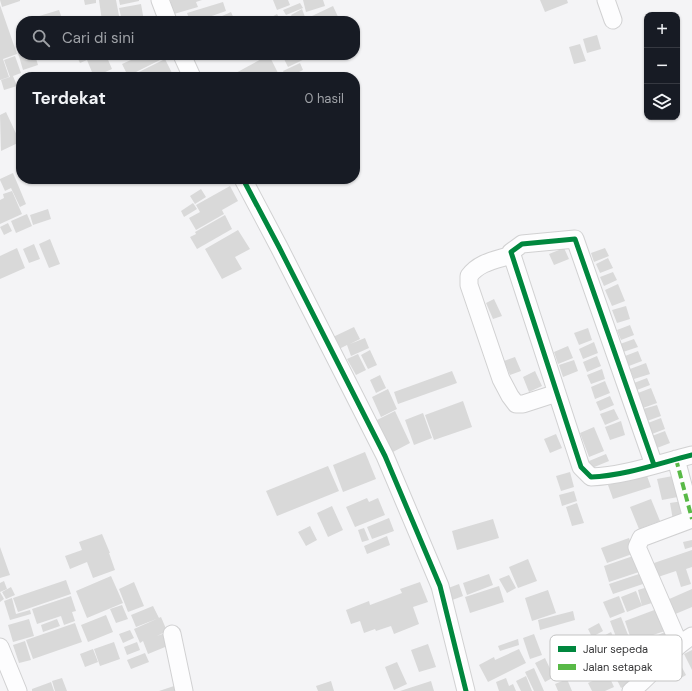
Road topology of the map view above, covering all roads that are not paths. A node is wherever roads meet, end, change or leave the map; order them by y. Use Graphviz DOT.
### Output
graph roads {
  1 [pos="160,0"];
  2 [pos="606,0"];
  3 [pos="166,16"];
  4 [pos="613,20"];
  5 [pos="184,60"];
  6 [pos="190,72"];
  7 [pos="246,184"];
  8 [pos="511,255"];
  9 [pos="557,394"];
  10 [pos="684,457"];
  11 [pos="654,465"];
  12 [pos="692,519"];
  13 [pos="172,634"];
  14 [pos="686,640"];
  15 [pos="0,647"];
  16 [pos="643,681"];
  17 [pos="18,691"];
  18 [pos="184,691"];
  19 [pos="466,691"];
  20 [pos="631,691"];
  1 -- 3 [label="street"];
  2 -- 4 [label="street"];
  5 -- 6 [label="street"];
  7 -- 19 [label="street"];
  8 -- 9 [label="street"];
  8 -- 9 [label="street"];
  8 -- 11 [label="street"];
  9 -- 11 [label="street"];
  10 -- 11 [label="street"];
  10 -- 12 [label="street"];
  12 -- 14 [label="street"];
  13 -- 18 [label="street"];
  15 -- 17 [label="street"];
  16 -- 20 [label="street"];
}
